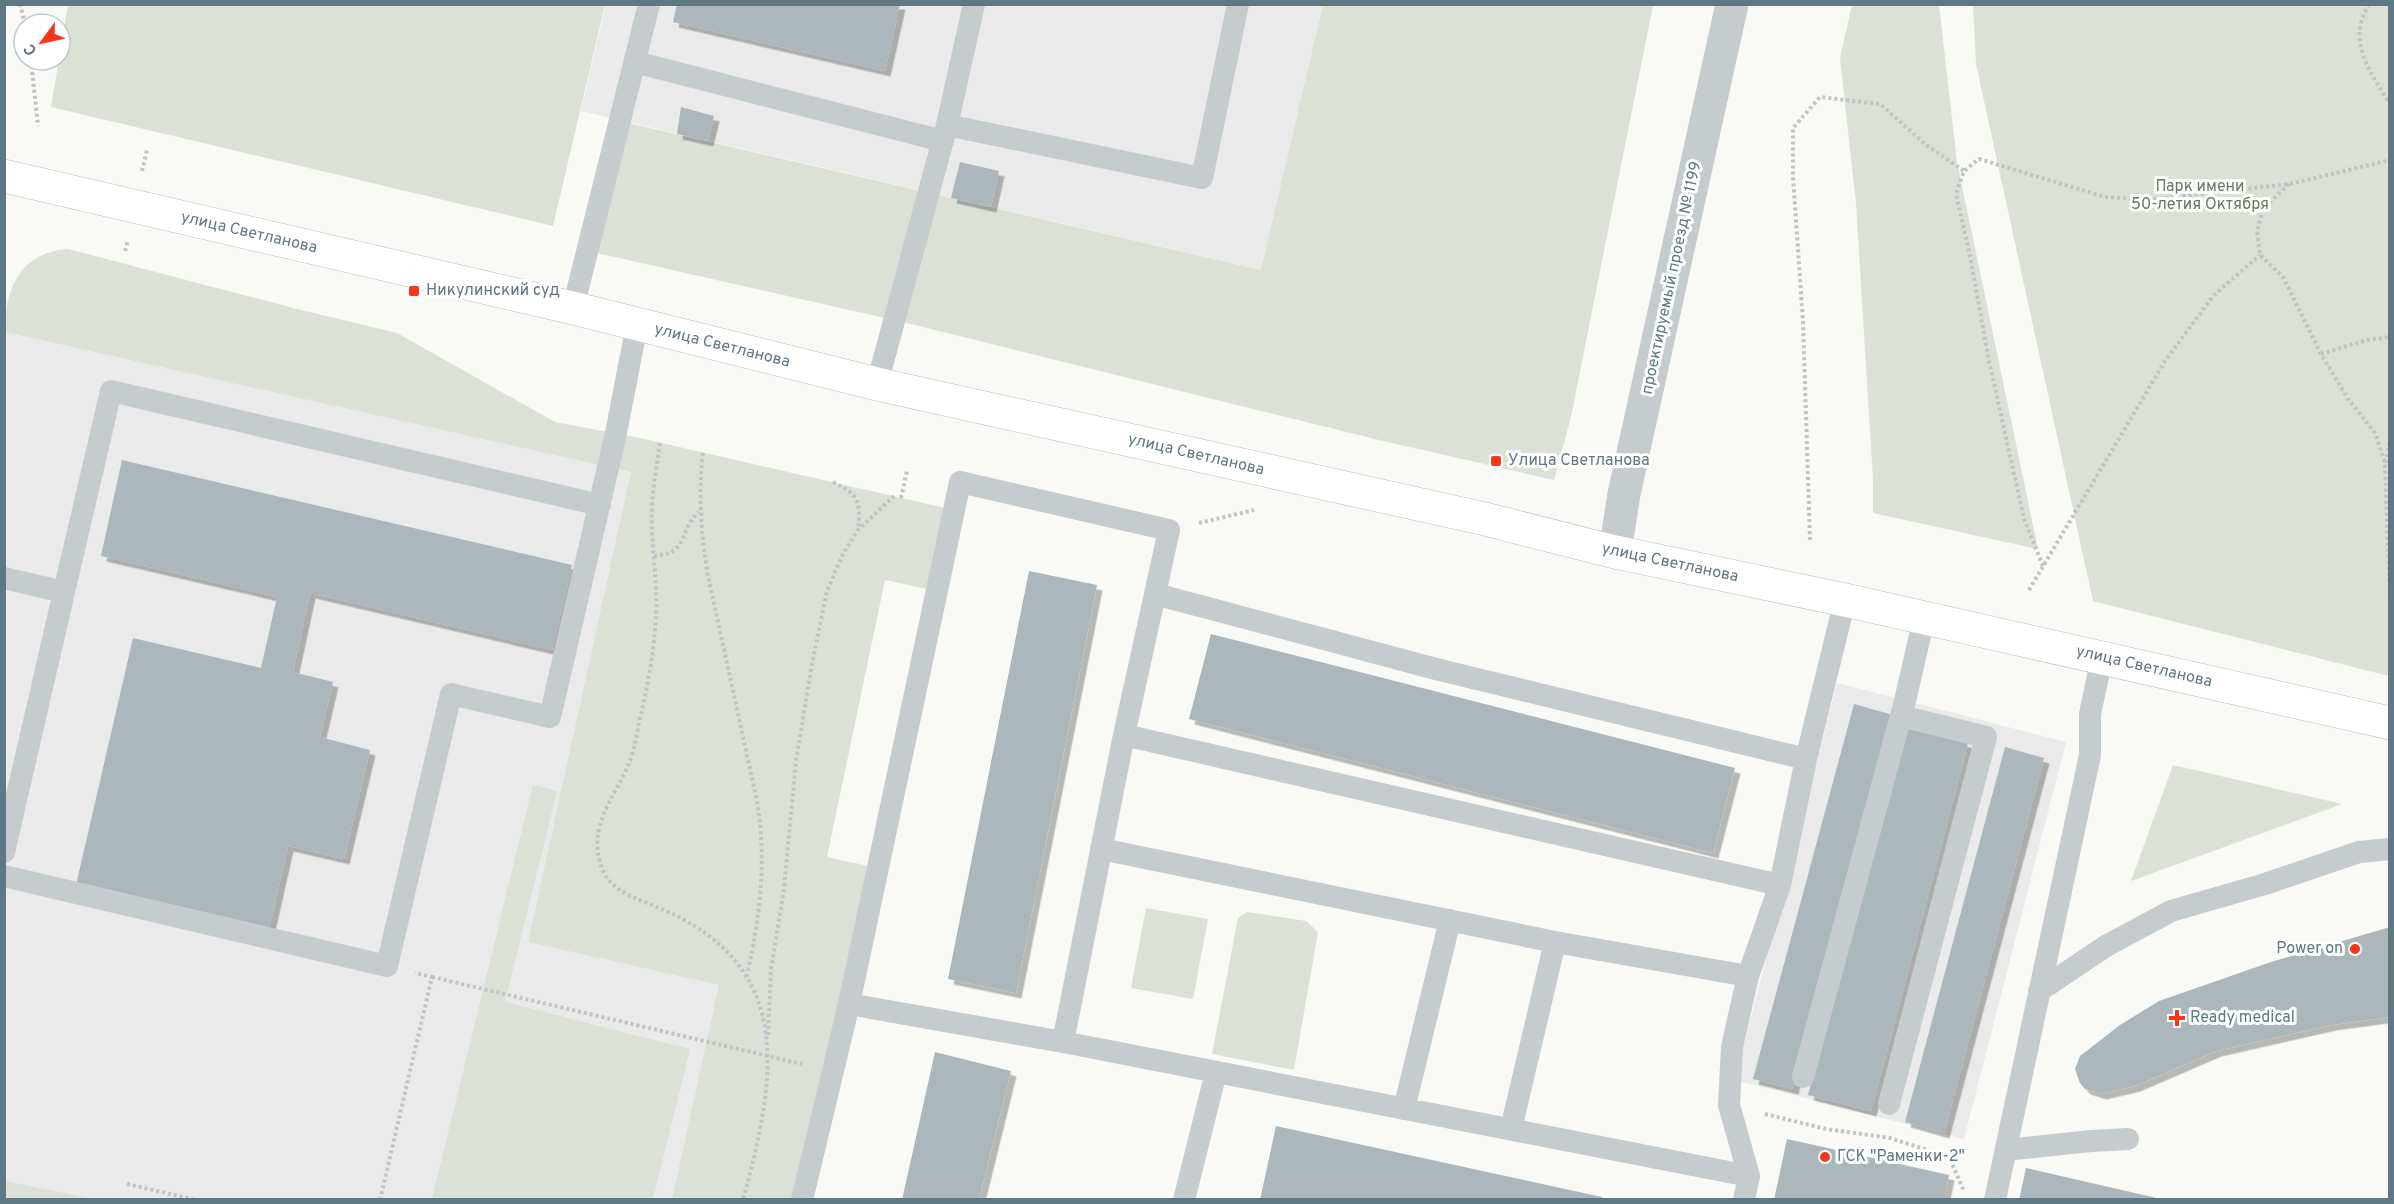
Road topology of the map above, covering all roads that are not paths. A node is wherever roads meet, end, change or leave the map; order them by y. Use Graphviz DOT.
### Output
graph roads {
  1 [pos="649,4"];
  2 [pos="974,4"];
  3 [pos="1238,4"];
  4 [pos="1732,4"];
  5 [pos="635,62"];
  6 [pos="945,133"];
  7 [pos="4,176"];
  8 [pos="573,308"];
  9 [pos="637,324"];
  10 [pos="877,384"];
  11 [pos="600,505"];
  12 [pos="1615,552"];
  13 [pos="4,578"];
  14 [pos="64,592"];
  15 [pos="1155,594"];
  16 [pos="1845,600"];
  17 [pos="1924,618"];
  18 [pos="2102,657"];
  19 [pos="1901,716"];
  20 [pos="2390,723"];
  21 [pos="1124,735"];
  22 [pos="1806,759"];
  23 [pos="1101,849"];
  24 [pos="2390,849"];
  25 [pos="4,852"];
  26 [pos="4,876"];
  27 [pos="1780,885"];
  28 [pos="1450,920"];
  29 [pos="1555,942"];
  30 [pos="1748,976"];
  31 [pos="2040,991"];
  32 [pos="849,1004"];
  33 [pos="1063,1042"];
  34 [pos="1216,1071"];
  35 [pos="1803,1077"];
  36 [pos="1889,1104"];
  37 [pos="1404,1109"];
  38 [pos="1511,1129"];
  39 [pos="2128,1139"];
  40 [pos="2006,1150"];
  41 [pos="1749,1176"];
  42 [pos="802,1200"];
  43 [pos="1184,1200"];
  44 [pos="1744,1200"];
  45 [pos="1995,1200"];
  1 -- 5 [label="lane"];
  2 -- 6 [label="lane"];
  3 -- 6 [label="lane"];
  4 -- 12 [label="street, проектируемый проезд № 1199"];
  5 -- 6 [label="lane"];
  5 -- 8 [label="lane"];
  6 -- 10 [label="lane"];
  7 -- 8 [label="street, улица Светланова"];
  8 -- 9 [label="street, улица Светланова"];
  9 -- 10 [label="street, улица Светланова"];
  9 -- 11 [label="lane"];
  10 -- 12 [label="street, улица Светланова"];
  11 -- 14 [label="lane"];
  11 -- 26 [label="lane"];
  12 -- 16 [label="street, улица Светланова"];
  13 -- 14 [label="lane"];
  14 -- 25 [label="lane"];
  15 -- 21 [label="lane"];
  15 -- 22 [label="lane"];
  15 -- 32 [label="lane"];
  16 -- 17 [label="street, улица Светланова"];
  16 -- 22 [label="lane"];
  17 -- 18 [label="street, улица Светланова"];
  17 -- 19 [label="lane"];
  18 -- 20 [label="street, улица Светланова"];
  18 -- 31 [label="lane"];
  19 -- 35 [label="lane"];
  19 -- 36 [label="lane"];
  21 -- 23 [label="lane"];
  21 -- 27 [label="lane"];
  22 -- 27 [label="lane"];
  23 -- 28 [label="lane"];
  23 -- 33 [label="lane"];
  24 -- 31 [label="lane"];
  27 -- 30 [label="lane"];
  28 -- 29 [label="lane"];
  28 -- 37 [label="lane"];
  29 -- 30 [label="lane"];
  29 -- 38 [label="lane"];
  30 -- 41 [label="lane"];
  31 -- 40 [label="lane"];
  32 -- 33 [label="lane"];
  32 -- 42 [label="lane"];
  33 -- 34 [label="lane"];
  34 -- 37 [label="lane"];
  34 -- 43 [label="lane"];
  37 -- 38 [label="lane"];
  38 -- 41 [label="lane"];
  39 -- 40 [label="lane"];
  40 -- 45 [label="lane"];
  41 -- 44 [label="lane"];
}
